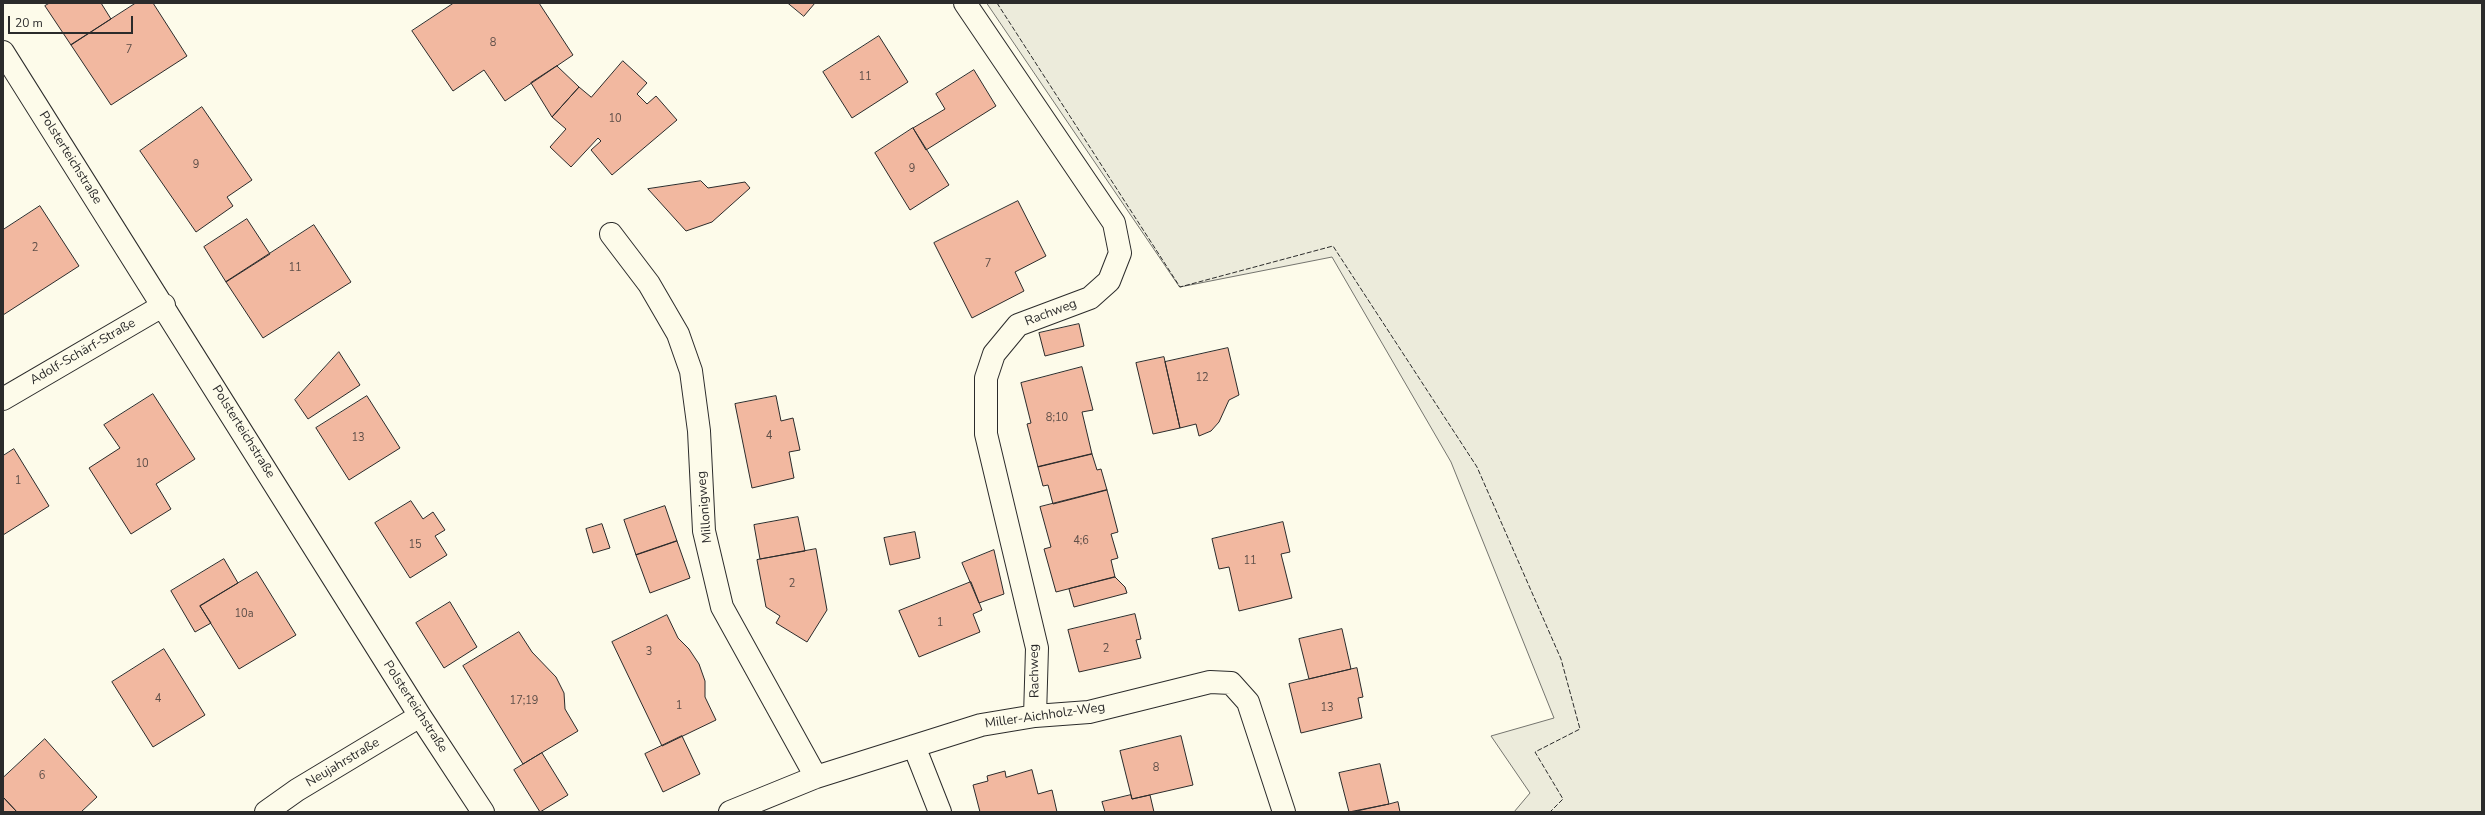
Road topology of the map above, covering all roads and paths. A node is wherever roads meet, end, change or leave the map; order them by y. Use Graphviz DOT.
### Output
graph roads {
  1 [pos="965,3"];
  2 [pos="3,52"];
  3 [pos="611,234"];
  4 [pos="164,305"];
  5 [pos="3,399"];
  6 [pos="420,716"];
  7 [pos="1035,716"];
  8 [pos="914,746"];
  9 [pos="816,777"];
  10 [pos="266,812"];
  11 [pos="483,812"];
  12 [pos="730,812"];
  13 [pos="940,812"];
  14 [pos="1284,812"];
  1 -- 7 [label="street, Rachweg"];
  2 -- 4 [label="street, Polsterteichstraße"];
  3 -- 9 [label="street, Millonigweg"];
  4 -- 5 [label="street, Adolf-Schärf-Straße"];
  4 -- 6 [label="street, Polsterteichstraße"];
  6 -- 10 [label="street, Neujahrstraße"];
  6 -- 11 [label="street, Polsterteichstraße"];
  7 -- 8 [label="street, Miller-Aichholz-Weg"];
  7 -- 14 [label="street, Miller-Aichholz-Weg"];
  8 -- 9 [label="street, Miller-Aichholz-Weg"];
  8 -- 13 [label="street"];
  9 -- 12 [label="street, Miller-Aichholz-Weg"];
}
